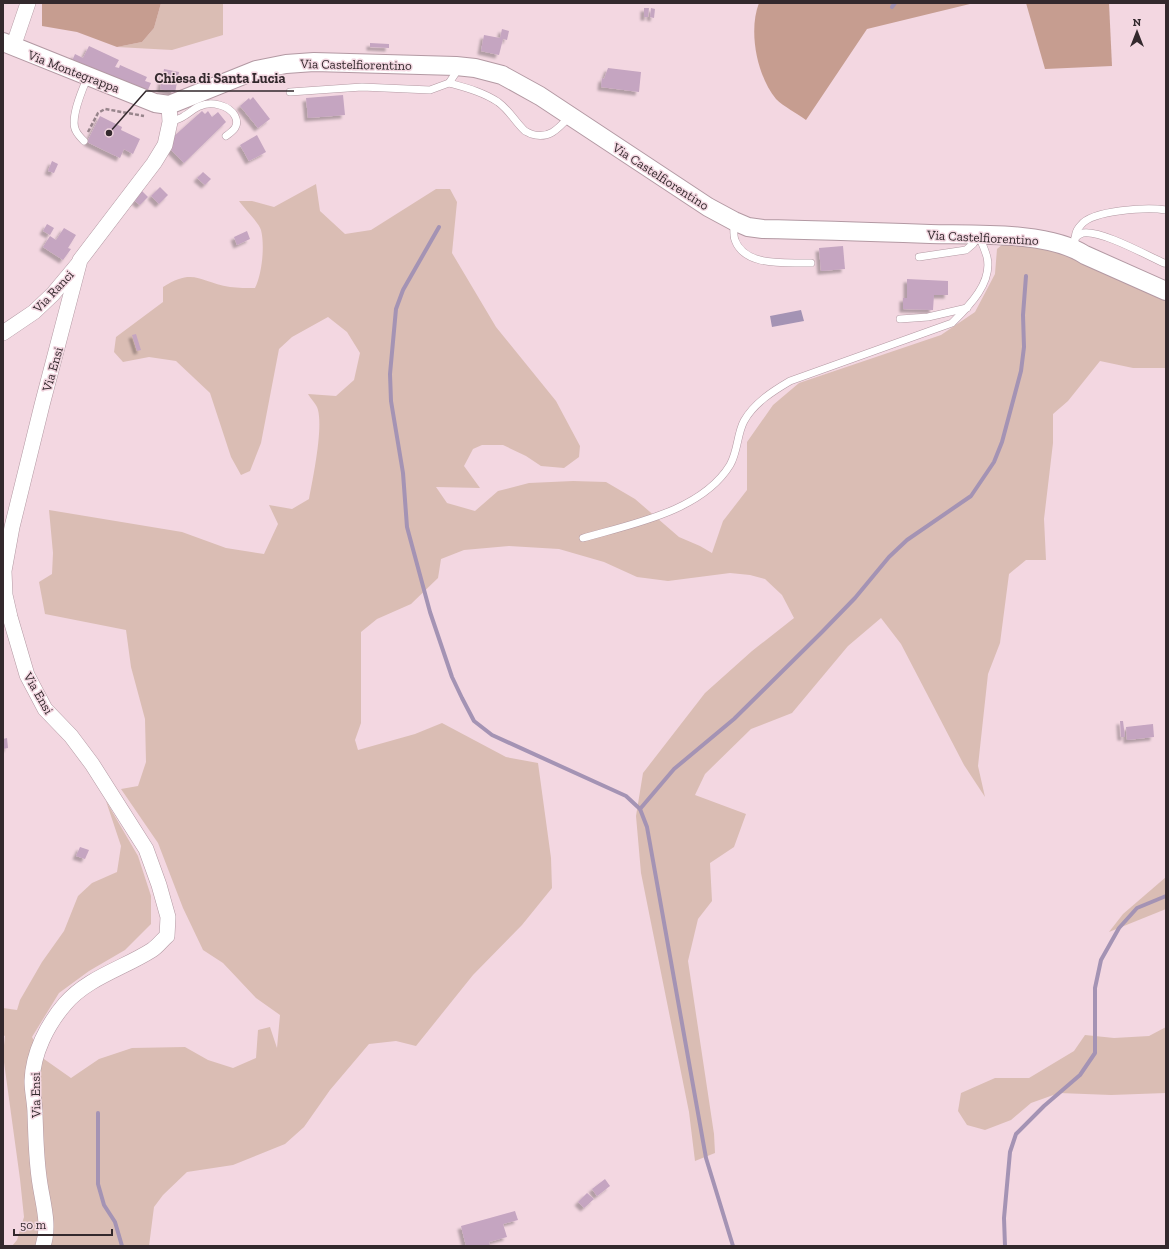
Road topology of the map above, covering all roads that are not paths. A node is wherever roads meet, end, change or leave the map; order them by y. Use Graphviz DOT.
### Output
graph roads {
  1 [pos="28,3"];
  2 [pos="8,45"];
  3 [pos="455,72"];
  4 [pos="88,76"];
  5 [pos="449,84"];
  6 [pos="290,92"];
  7 [pos="170,114"];
  8 [pos="570,116"];
  9 [pos="226,136"];
  10 [pos="84,141"];
  11 [pos="1166,210"];
  12 [pos="734,221"];
  13 [pos="979,235"];
  14 [pos="1075,243"];
  15 [pos="919,257"];
  16 [pos="80,260"];
  17 [pos="812,263"];
  18 [pos="1164,263"];
  19 [pos="1166,291"];
  20 [pos="967,308"];
  21 [pos="900,319"];
  22 [pos="3,333"];
  23 [pos="16,510"];
  24 [pos="583,538"];
  25 [pos="3,545"];
  26 [pos="43,1246"];
  1 -- 2 [label="street"];
  2 -- 4 [label="street, Via Montegrappa"];
  3 -- 5 [label="lane"];
  3 -- 7 [label="street, Via Castelfiorentino"];
  3 -- 8 [label="street, Via Castelfiorentino"];
  4 -- 7 [label="street, Via Montegrappa"];
  4 -- 10 [label="lane"];
  5 -- 6 [label="lane"];
  5 -- 8 [label="lane"];
  7 -- 9 [label="lane"];
  7 -- 16 [label="street, Via Ensi"];
  8 -- 12 [label="street, Via Castelfiorentino"];
  11 -- 14 [label="lane"];
  12 -- 13 [label="street, Via Castelfiorentino"];
  12 -- 17 [label="lane"];
  13 -- 14 [label="street, Via Castelfiorentino"];
  13 -- 15 [label="lane"];
  13 -- 20 [label="lane"];
  14 -- 18 [label="lane"];
  14 -- 19 [label="street, Via Castelfiorentino"];
  16 -- 22 [label="street, Via Ranci"];
  16 -- 23 [label="street, Via Ensi"];
  20 -- 21 [label="lane"];
  20 -- 24 [label="lane"];
  23 -- 25 [label="lane"];
  23 -- 26 [label="street, Via Ensi"];
}
